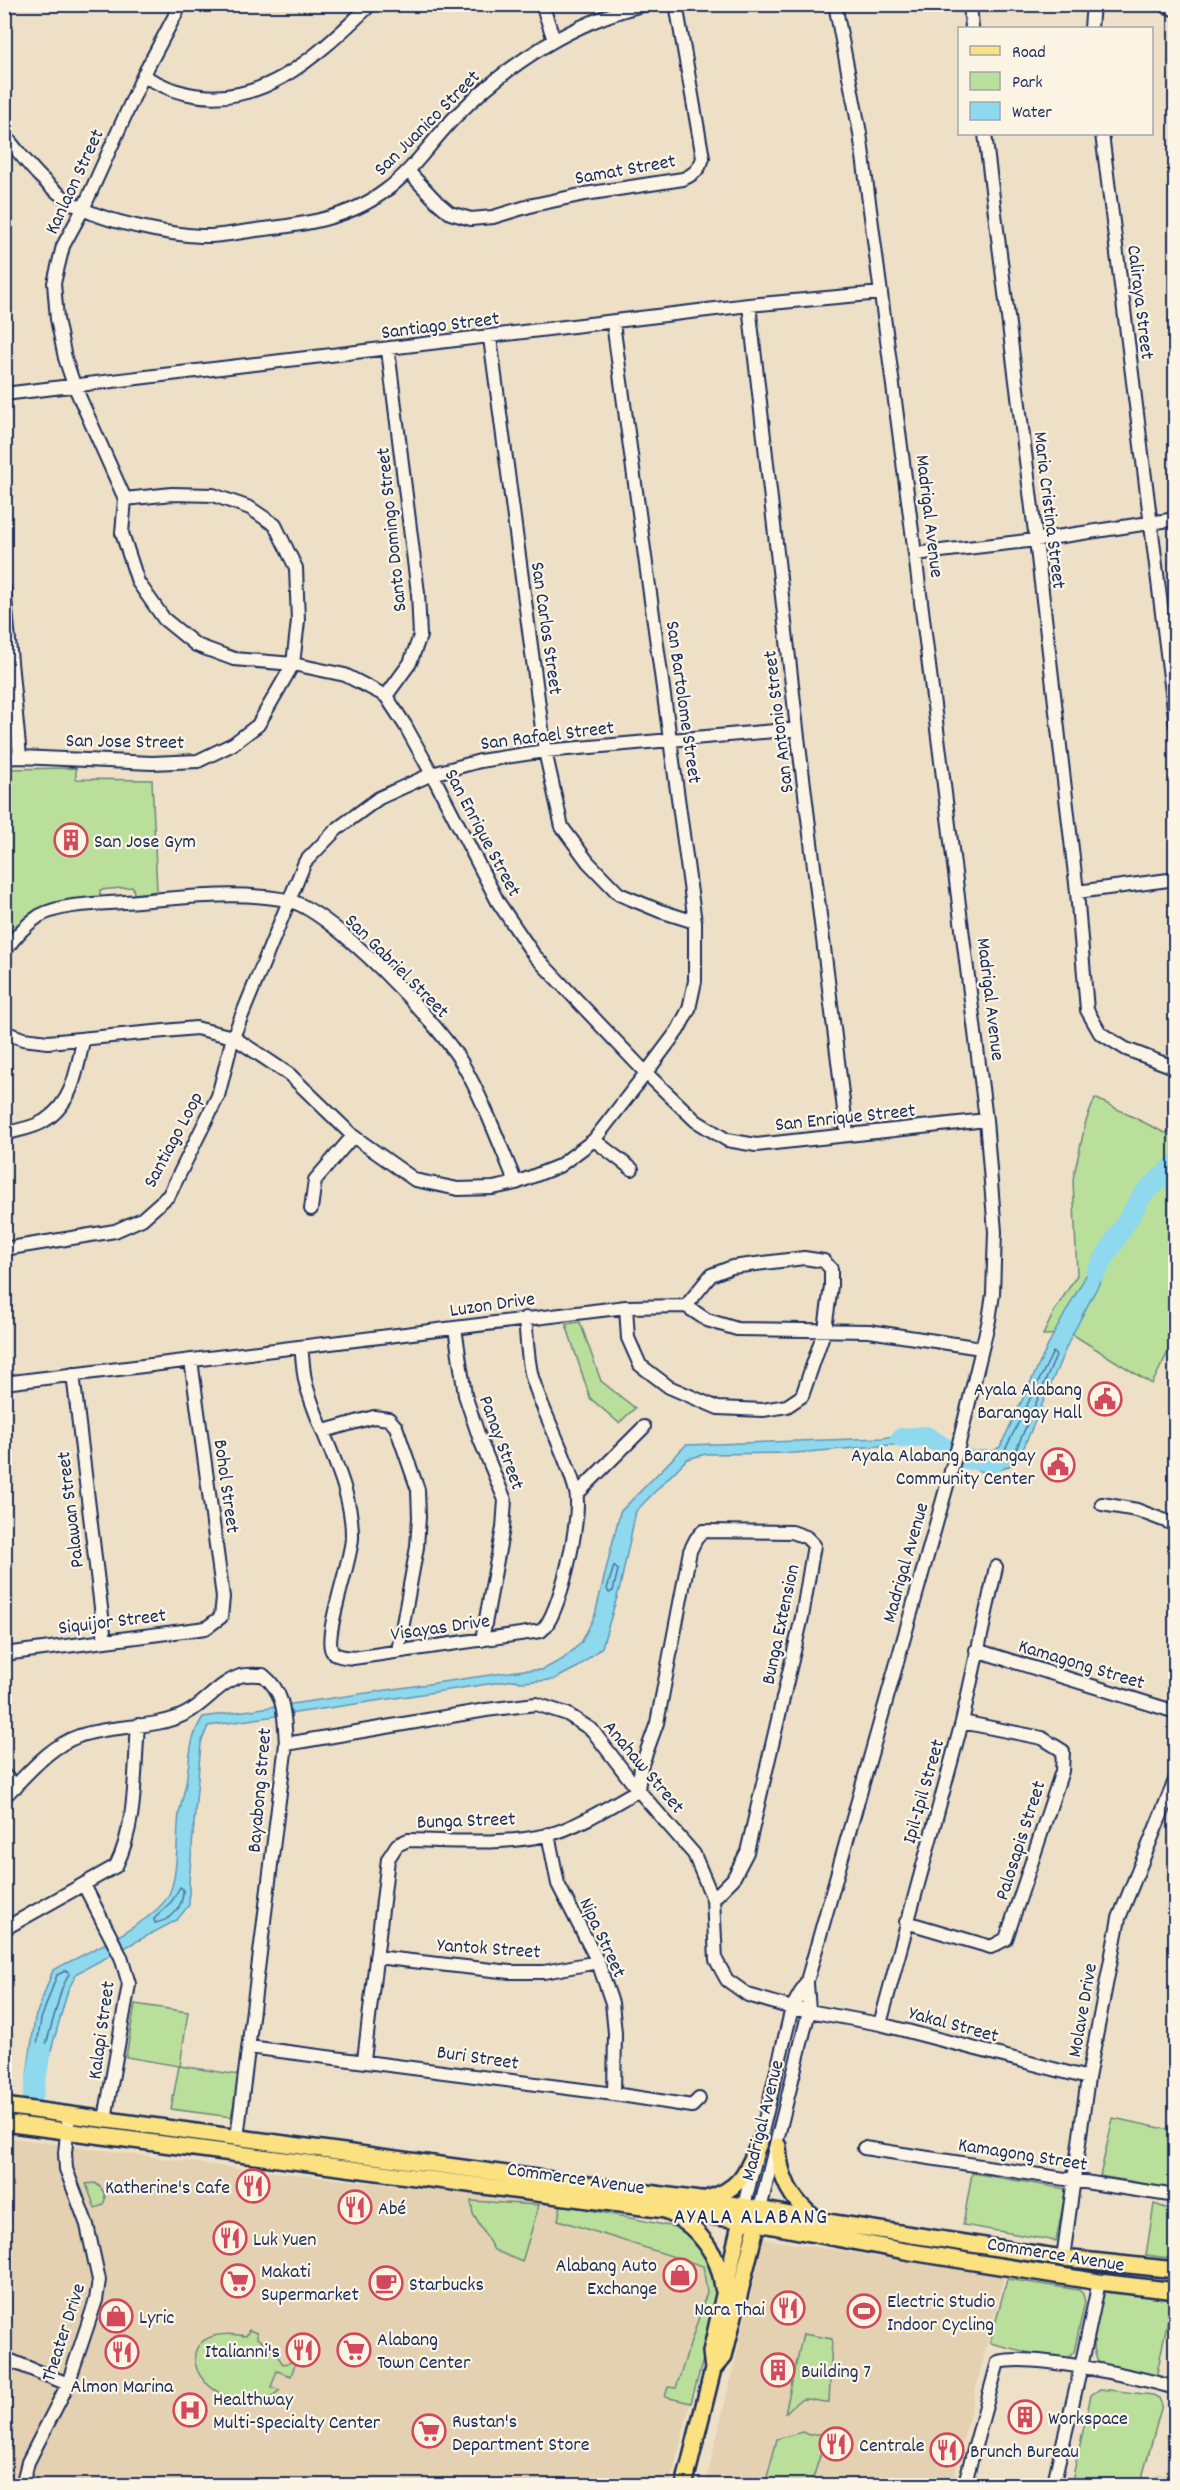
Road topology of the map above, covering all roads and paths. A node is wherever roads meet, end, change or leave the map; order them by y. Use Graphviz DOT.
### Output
graph roads {
  1 [pos="180,4"];
  2 [pos="371,4"];
  3 [pos="542,4"];
  4 [pos="646,4"];
  5 [pos="676,4"];
  6 [pos="835,4"];
  7 [pos="970,4"];
  8 [pos="1093,4"];
  9 [pos="1161,4"];
  10 [pos="1176,10"];
  11 [pos="972,27"];
  12 [pos="1091,27"];
  13 [pos="554,40"];
  14 [pos="144,76"];
  15 [pos="4,134"];
  16 [pos="985,135"];
  17 [pos="1102,135"];
  18 [pos="408,171"];
  19 [pos="83,209"];
  20 [pos="880,293"];
  21 [pos="749,305"];
  22 [pos="613,323"];
  23 [pos="490,338"];
  24 [pos="388,350"];
  25 [pos="74,385"];
  26 [pos="4,394"];
  27 [pos="125,500"];
  28 [pos="1176,519"];
  29 [pos="1151,522"];
  30 [pos="1036,540"];
  31 [pos="915,554"];
  32 [pos="4,588"];
  33 [pos="293,664"];
  34 [pos="386,696"];
  35 [pos="1176,725"];
  36 [pos="797,729"];
  37 [pos="671,742"];
  38 [pos="545,751"];
  39 [pos="20,757"];
  40 [pos="4,758"];
  41 [pos="432,774"];
  42 [pos="1176,879"];
  43 [pos="1077,892"];
  44 [pos="289,901"];
  45 [pos="695,922"];
  46 [pos="4,952"];
  47 [pos="4,1032"];
  48 [pos="233,1037"];
  49 [pos="83,1040"];
  50 [pos="1176,1068"];
  51 [pos="646,1073"];
  52 [pos="986,1120"];
  53 [pos="4,1134"];
  54 [pos="847,1134"];
  55 [pos="353,1136"];
  56 [pos="594,1140"];
  57 [pos="632,1168"];
  58 [pos="516,1183"];
  59 [pos="311,1209"];
  60 [pos="4,1249"];
  61 [pos="686,1306"];
  62 [pos="626,1307"];
  63 [pos="525,1318"];
  64 [pos="455,1328"];
  65 [pos="825,1329"];
  66 [pos="301,1348"];
  67 [pos="981,1348"];
  68 [pos="191,1360"];
  69 [pos="72,1374"];
  70 [pos="4,1383"];
  71 [pos="645,1427"];
  72 [pos="324,1431"];
  73 [pos="577,1494"];
  74 [pos="1101,1504"];
  75 [pos="1176,1525"];
  76 [pos="996,1568"];
  77 [pos="220,1617"];
  78 [pos="482,1640"];
  79 [pos="105,1641"];
  80 [pos="976,1650"];
  81 [pos="398,1652"];
  82 [pos="4,1654"];
  83 [pos="1176,1712"];
  84 [pos="962,1722"];
  85 [pos="138,1725"];
  86 [pos="285,1744"];
  87 [pos="4,1775"];
  88 [pos="1176,1778"];
  89 [pos="17,1786"];
  90 [pos="638,1790"];
  91 [pos="4,1797"];
  92 [pos="548,1834"];
  93 [pos="84,1885"];
  94 [pos="713,1899"];
  95 [pos="906,1922"];
  96 [pos="4,1929"];
  97 [pos="376,1957"];
  98 [pos="598,1962"];
  99 [pos="807,1981"];
  100 [pos="792,2008"];
  101 [pos="809,2011"];
  102 [pos="880,2024"];
  103 [pos="249,2047"];
  104 [pos="364,2060"];
  105 [pos="1088,2078"];
  106 [pos="614,2094"];
  107 [pos="699,2099"];
  108 [pos="4,2106"];
  109 [pos="105,2119"];
  110 [pos="68,2122"];
  111 [pos="4,2123"];
  112 [pos="237,2138"];
  113 [pos="760,2141"];
  114 [pos="778,2146"];
  115 [pos="864,2148"];
  116 [pos="1074,2180"];
  117 [pos="1176,2196"];
  118 [pos="696,2201"];
  119 [pos="662,2210"];
  120 [pos="743,2213"];
  121 [pos="759,2216"];
  122 [pos="817,2220"];
  123 [pos="1063,2258"];
  124 [pos="1176,2270"];
  125 [pos="1099,2282"];
  126 [pos="1176,2291"];
  127 [pos="724,2297"];
  128 [pos="4,2358"];
  129 [pos="1082,2367"];
  130 [pos="713,2369"];
  131 [pos="68,2384"];
  132 [pos="1176,2388"];
  133 [pos="22,2486"];
  134 [pos="684,2486"];
  135 [pos="964,2486"];
  136 [pos="1053,2486"];
  1 -- 14 [label="street, Kanlaon Street"];
  2 -- 14 [label="street"];
  3 -- 13 [label="street"];
  4 -- 13 [label="street, San Juanico Street"];
  5 -- 18 [label="street, Samat Street"];
  6 -- 20 [label="street, Madrigal Avenue"];
  7 -- 11 [label="street"];
  8 -- 12 [label="street"];
  9 -- 10 [label="street"];
  13 -- 18 [label="street, San Juanico Street"];
  14 -- 19 [label="street, Kanlaon Street"];
  15 -- 19 [label="street, San Juanico Street"];
  16 -- 30 [label="street, Maria Cristina Street"];
  17 -- 29 [label="street, Caliraya Street"];
  18 -- 19 [label="street, San Juanico Street"];
  19 -- 25 [label="street, Kanlaon Street"];
  20 -- 21 [label="street, Santiago Street"];
  20 -- 31 [label="street, Madrigal Avenue"];
  21 -- 22 [label="street, Santiago Street"];
  21 -- 36 [label="street, San Antonio Street"];
  22 -- 23 [label="street, Santiago Street"];
  22 -- 37 [label="street, San Bartolome Street"];
  23 -- 24 [label="street, Santiago Street"];
  23 -- 38 [label="street, San Carlos Street"];
  24 -- 25 [label="street, Santiago Street"];
  24 -- 34 [label="street, Santo Domingo Street"];
  25 -- 26 [label="street, Santiago Street"];
  25 -- 27 [label="street, San Enrique Street"];
  27 -- 33 [label="street, San Enrique Street"];
  27 -- 33 [label="street, San Jose Street"];
  28 -- 29 [label="street"];
  29 -- 30 [label="street"];
  29 -- 35 [label="street, Caliraya Street"];
  30 -- 31 [label="street"];
  30 -- 43 [label="street, Maria Cristina Street"];
  31 -- 52 [label="street, Madrigal Avenue"];
  32 -- 39 [label="street"];
  33 -- 34 [label="street, San Enrique Street"];
  33 -- 39 [label="street, San Jose Street"];
  34 -- 41 [label="street, San Enrique Street"];
  36 -- 37 [label="street, San Rafael Street"];
  36 -- 54 [label="street, San Antonio Street"];
  37 -- 38 [label="street, San Rafael Street"];
  37 -- 45 [label="street, San Bartolome Street"];
  38 -- 41 [label="street, San Rafael Street"];
  38 -- 45 [label="street, San Carlos Street"];
  39 -- 40 [label="street, San Jose Street"];
  41 -- 44 [label="street, San Rafael Street"];
  41 -- 51 [label="street, San Enrique Street"];
  42 -- 43 [label="street"];
  43 -- 50 [label="street, Maria Cristina Street"];
  44 -- 46 [label="street, San Gabriel Street"];
  44 -- 48 [label="street, San Rafael Street"];
  44 -- 58 [label="street, San Gabriel Street"];
  45 -- 51 [label="street, San Bartolome Street"];
  47 -- 49 [label="street"];
  48 -- 49 [label="street"];
  48 -- 55 [label="street, San Bartolome Street"];
  48 -- 60 [label="street, Santiago Loop"];
  49 -- 53 [label="street"];
  51 -- 54 [label="street, San Enrique Street"];
  51 -- 56 [label="street, San Bartolome Street"];
  52 -- 54 [label="street, San Enrique Street"];
  52 -- 67 [label="street, Madrigal Avenue"];
  55 -- 58 [label="street, San Bartolome Street"];
  55 -- 59 [label="street"];
  56 -- 57 [label="street"];
  56 -- 58 [label="street, San Bartolome Street"];
  61 -- 62 [label="street, Luzon Drive"];
  61 -- 65 [label="street"];
  61 -- 65 [label="street"];
  62 -- 63 [label="street, Luzon Drive"];
  62 -- 65 [label="street"];
  63 -- 64 [label="street, Luzon Drive"];
  63 -- 73 [label="street, Visayas Drive"];
  64 -- 66 [label="street, Luzon Drive"];
  64 -- 78 [label="street, Panay Street"];
  65 -- 67 [label="street"];
  66 -- 68 [label="street, Luzon Drive"];
  66 -- 72 [label="street, Visayas Drive"];
  67 -- 99 [label="street, Madrigal Avenue"];
  68 -- 69 [label="street, Luzon Drive"];
  68 -- 77 [label="street, Bohol Street"];
  69 -- 70 [label="street, Luzon Drive"];
  69 -- 79 [label="street, Palawan Street"];
  71 -- 73 [label="street"];
  72 -- 81 [label="street, Visayas Drive"];
  72 -- 81 [label="street"];
  73 -- 78 [label="street, Visayas Drive"];
  74 -- 75 [label="street"];
  76 -- 80 [label="street, Ipil-Ipil Street"];
  77 -- 79 [label="street, Siquijor Street"];
  78 -- 81 [label="street, Visayas Drive"];
  79 -- 82 [label="street, Siquijor Street"];
  80 -- 83 [label="street, Kamagong Street"];
  80 -- 84 [label="street, Ipil-Ipil Street"];
  84 -- 95 [label="street, Ipil-Ipil Street"];
  84 -- 95 [label="street, Palosapis Street"];
  85 -- 86 [label="street, Bayabong Street"];
  85 -- 89 [label="street, Bayabong Street"];
  85 -- 93 [label="street"];
  86 -- 90 [label="street, Anahaw Street"];
  86 -- 103 [label="street, Bayabong Street"];
  87 -- 89 [label="street"];
  88 -- 105 [label="street, Molave Drive"];
  89 -- 91 [label="street, Bayabong Street"];
  90 -- 92 [label="street, Bunga Street"];
  90 -- 94 [label="street, Anahaw Street"];
  90 -- 94 [label="street, Bunga Extension"];
  92 -- 97 [label="street, Bunga Street"];
  92 -- 98 [label="street, Nipa Street"];
  93 -- 96 [label="street"];
  93 -- 109 [label="street, Kalapi Street"];
  94 -- 100 [label="street, Anahaw Street"];
  95 -- 102 [label="street, Ipil-Ipil Street"];
  97 -- 98 [label="street, Yantok Street"];
  97 -- 104 [label="street, Bunga Street"];
  98 -- 106 [label="street, Nipa Street"];
  99 -- 100 [label="street, Madrigal Avenue"];
  99 -- 101 [label="street, Madrigal Avenue"];
  100 -- 101 [label="street, Yakal Street"];
  100 -- 113 [label="street, Madrigal Avenue"];
  101 -- 102 [label="street, Yakal Street"];
  101 -- 114 [label="street, Madrigal Avenue"];
  102 -- 105 [label="street, Yakal Street"];
  103 -- 104 [label="street, Buri Street"];
  103 -- 112 [label="street, Bayabong Street"];
  104 -- 106 [label="street, Buri Street"];
  105 -- 116 [label="street, Molave Drive"];
  106 -- 107 [label="street, Buri Street"];
  108 -- 110 [label="main road, Commerce Avenue"];
  109 -- 110 [label="main road, Commerce Avenue"];
  109 -- 112 [label="main road, Commerce Avenue"];
  110 -- 111 [label="main road, Commerce Avenue"];
  110 -- 119 [label="main road, Commerce Avenue"];
  110 -- 131 [label="street, Theater Drive"];
  112 -- 118 [label="main road, Commerce Avenue"];
  113 -- 118 [label="main road"];
  113 -- 120 [label="street, Madrigal Avenue"];
  114 -- 121 [label="street, Madrigal Avenue"];
  114 -- 122 [label="main road"];
  115 -- 116 [label="street, Kamagong Street"];
  116 -- 117 [label="street, Kamagong Street"];
  116 -- 123 [label="street, Molave Drive"];
  118 -- 120 [label="main road, Commerce Avenue"];
  119 -- 120 [label="main road, Commerce Avenue"];
  119 -- 127 [label="main road"];
  120 -- 121 [label="main road, Commerce Avenue"];
  120 -- 127 [label="main road, Madrigal Avenue"];
  121 -- 122 [label="main road, Commerce Avenue"];
  121 -- 125 [label="main road, Commerce Avenue"];
  121 -- 130 [label="main road, Madrigal Avenue"];
  122 -- 123 [label="main road, Commerce Avenue"];
  123 -- 124 [label="main road, Commerce Avenue"];
  125 -- 126 [label="main road, Commerce Avenue"];
  125 -- 129 [label="street"];
  127 -- 130 [label="main road, Madrigal Avenue"];
  128 -- 131 [label="street"];
  129 -- 132 [label="street"];
  129 -- 135 [label="street"];
  129 -- 136 [label="street"];
  130 -- 134 [label="main road, Madrigal Avenue"];
  131 -- 133 [label="street, Theater Drive"];
}
